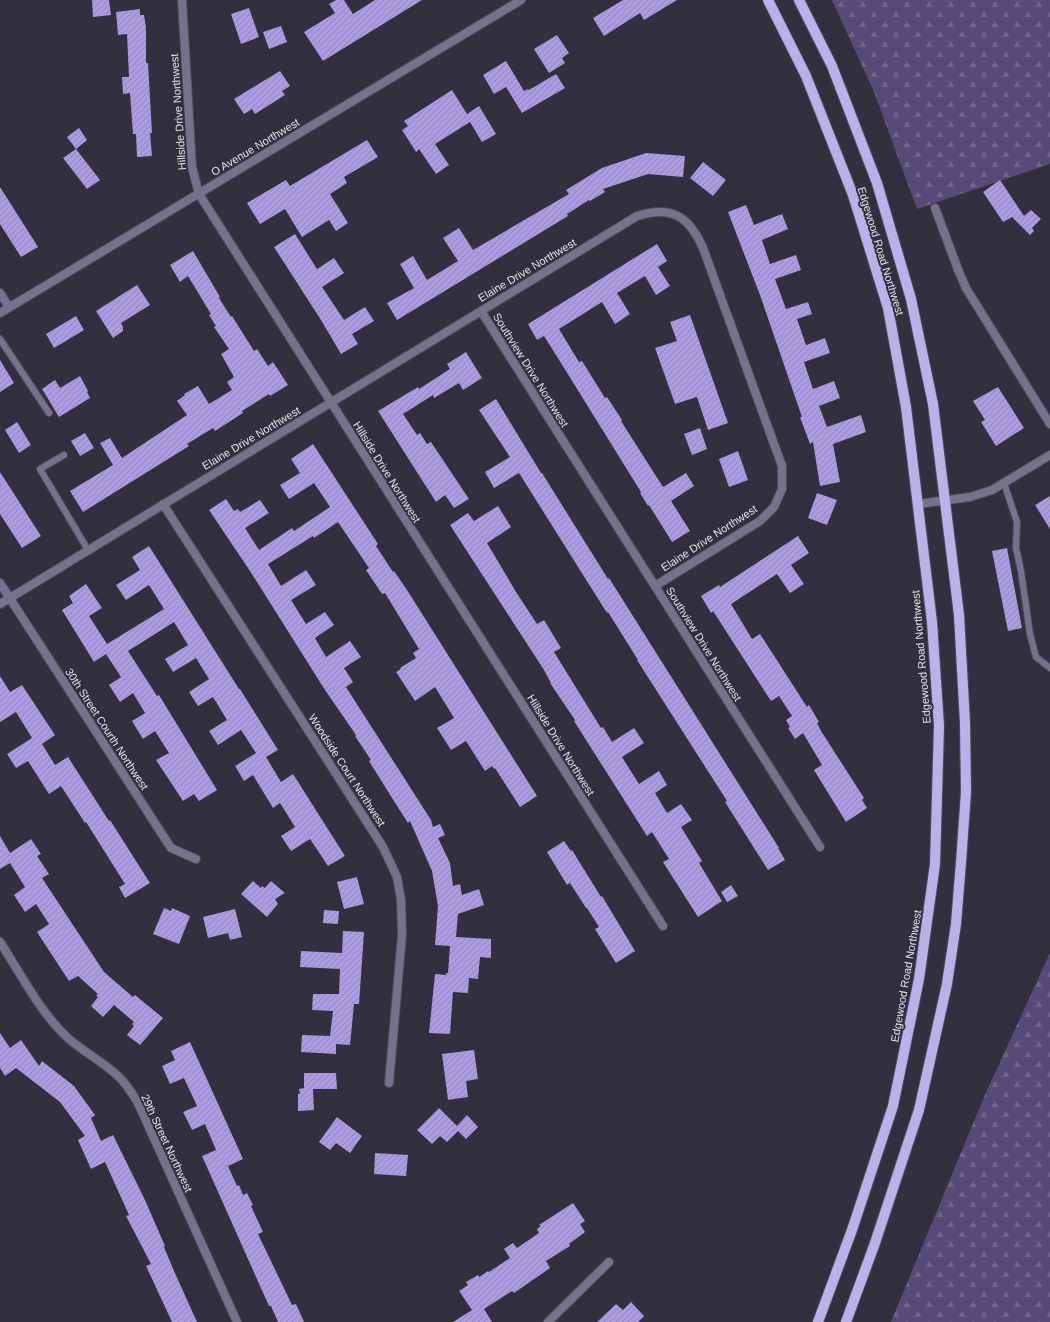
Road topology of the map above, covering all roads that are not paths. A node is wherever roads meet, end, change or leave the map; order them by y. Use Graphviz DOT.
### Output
graph roads {
  1 [pos="182,0"];
  2 [pos="522,0"];
  3 [pos="768,0"];
  4 [pos="799,0"];
  5 [pos="199,194"];
  6 [pos="935,208"];
  7 [pos="0,293"];
  8 [pos="9,307"];
  9 [pos="481,311"];
  10 [pos="0,313"];
  11 [pos="0,339"];
  12 [pos="330,403"];
  13 [pos="49,413"];
  14 [pos="1050,424"];
  15 [pos="64,454"];
  16 [pos="1050,455"];
  17 [pos="1004,483"];
  18 [pos="945,500"];
  19 [pos="163,504"];
  20 [pos="918,504"];
  21 [pos="88,550"];
  22 [pos="0,582"];
  23 [pos="655,586"];
  24 [pos="10,598"];
  25 [pos="0,604"];
  26 [pos="1050,668"];
  27 [pos="820,847"];
  28 [pos="196,859"];
  29 [pos="663,926"];
  30 [pos="0,942"];
  31 [pos="389,1082"];
  32 [pos="610,1262"];
  33 [pos="237,1322"];
  34 [pos="548,1322"];
  35 [pos="818,1322"];
  36 [pos="846,1322"];
  1 -- 5 [label="street, Hillside Drive Northwest"];
  2 -- 5 [label="street, O Avenue Northwest"];
  3 -- 20 [label="main road, Edgewood Road Northwest"];
  4 -- 18 [label="main road, Edgewood Road Northwest"];
  5 -- 8 [label="street, O Avenue Northwest"];
  5 -- 12 [label="street, Hillside Drive Northwest"];
  6 -- 14 [label="street"];
  7 -- 8 [label="street"];
  8 -- 10 [label="street, O Avenue Northwest"];
  9 -- 12 [label="street, Elaine Drive Northwest"];
  9 -- 23 [label="street, Southview Drive Northwest"];
  9 -- 23 [label="street, Elaine Drive Northwest"];
  11 -- 13 [label="lane"];
  12 -- 19 [label="street, Elaine Drive Northwest"];
  12 -- 29 [label="street, Hillside Drive Northwest"];
  15 -- 21 [label="lane"];
  16 -- 17 [label="street"];
  17 -- 18 [label="street"];
  17 -- 26 [label="lane"];
  18 -- 20 [label="street"];
  18 -- 36 [label="main road, Edgewood Road Northwest"];
  19 -- 21 [label="street, Elaine Drive Northwest"];
  19 -- 31 [label="street, Woodside Court Northwest"];
  20 -- 35 [label="main road, Edgewood Road Northwest"];
  21 -- 24 [label="street, Elaine Drive Northwest"];
  22 -- 24 [label="street, 30th Street Courth Northwest"];
  23 -- 27 [label="street, Southview Drive Northwest"];
  24 -- 25 [label="street, Elaine Drive Northwest"];
  24 -- 28 [label="street, 30th Street Courth Northwest"];
  30 -- 33 [label="street, 29th Street Northwest"];
  32 -- 34 [label="street"];
}
